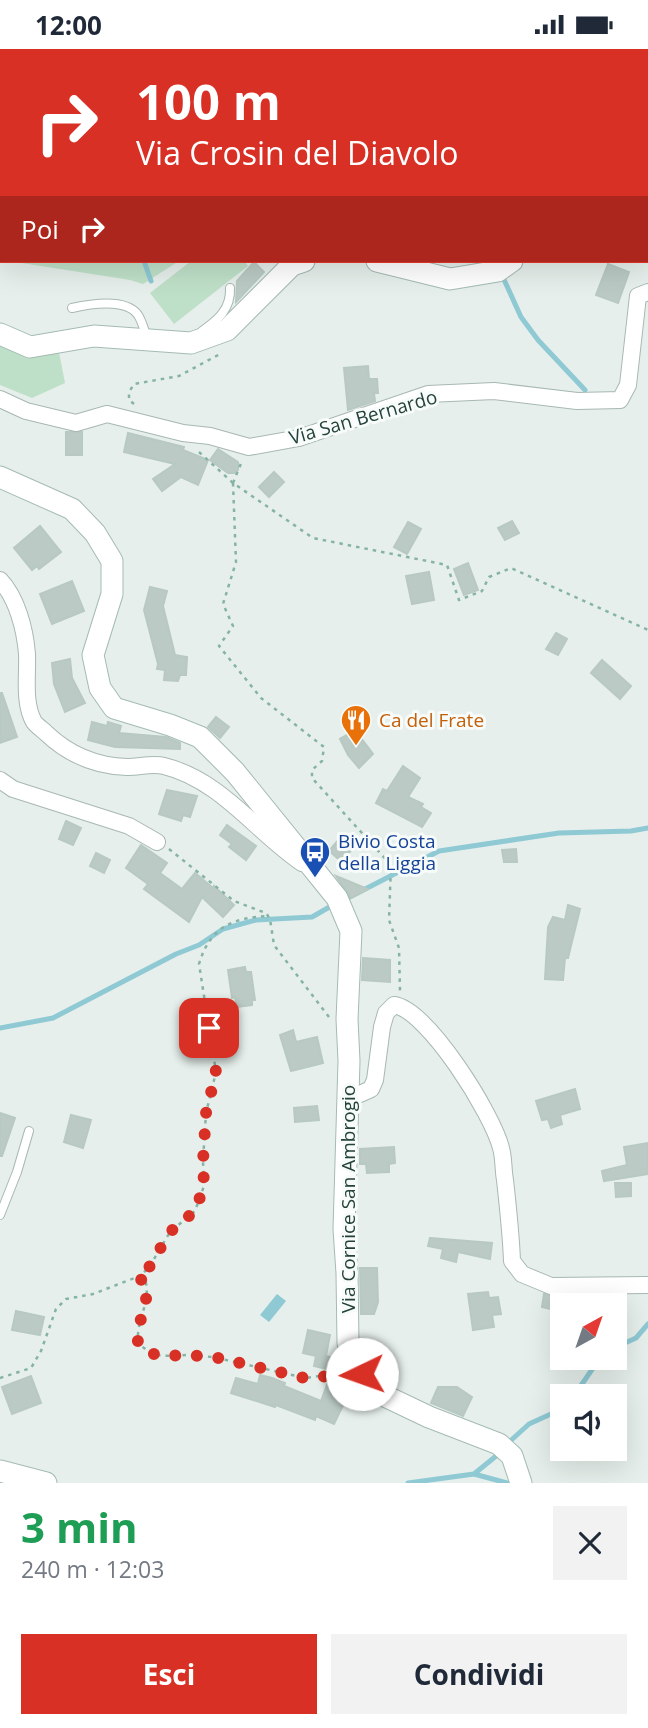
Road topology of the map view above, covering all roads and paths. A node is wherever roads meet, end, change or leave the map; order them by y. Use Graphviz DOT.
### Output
graph roads {
  1 [pos="298,263"];
  2 [pos="385,263"];
  3 [pos="509,263"];
  4 [pos="230,288"];
  5 [pos="648,292"];
  6 [pos="72,308"];
  7 [pos="0,334"];
  8 [pos="148,340"];
  9 [pos="178,342"];
  10 [pos="223,351"];
  11 [pos="0,399"];
  12 [pos="136,407"];
  13 [pos="183,433"];
  14 [pos="233,442"];
  15 [pos="0,477"];
  16 [pos="233,483"];
  17 [pos="0,580"];
  18 [pos="648,630"];
  19 [pos="0,780"];
  20 [pos="157,842"];
  21 [pos="316,872"];
  22 [pos="268,916"];
  23 [pos="400,992"];
  24 [pos="347,1031"];
  25 [pos="348,1094"];
  26 [pos="29,1131"];
  27 [pos="0,1215"];
  28 [pos="137,1277"];
  29 [pos="648,1285"];
  30 [pos="360,1369"];
  31 [pos="0,1378"];
  32 [pos="0,1471"];
  33 [pos="46,1483"];
  34 [pos="521,1483"];
  1 -- 9 [label="street"];
  2 -- 3 [label="street"];
  4 -- 9 [label="lane"];
  5 -- 14 [label="street, Via San Bernardo"];
  6 -- 8 [label="lane"];
  7 -- 8 [label="street"];
  8 -- 9 [label="street"];
  10 -- 12 [label="path"];
  11 -- 13 [label="street, Via San Bernardo"];
  13 -- 14 [label="street, Via San Bernardo"];
  13 -- 16 [label="path"];
  14 -- 16 [label="path"];
  15 -- 21 [label="street, Via Cornice San Ambrogio"];
  16 -- 18 [label="path"];
  16 -- 23 [label="path"];
  17 -- 21 [label="street, Via Cornice San Ambrogio"];
  19 -- 20 [label="street"];
  20 -- 22 [label="path"];
  21 -- 24 [label="street, Via Cornice San Ambrogio"];
  22 -- 24 [label="path"];
  22 -- 28 [label="path"];
  24 -- 25 [label="street, Via Cornice San Ambrogio"];
  25 -- 29 [label="street"];
  25 -- 30 [label="street, Via Cornice San Ambrogio"];
  26 -- 27 [label="lane"];
  28 -- 30 [label="path"];
  28 -- 31 [label="path"];
  30 -- 34 [label="street, Via Cornice San Ambrogio"];
  32 -- 33 [label="street"];
}
